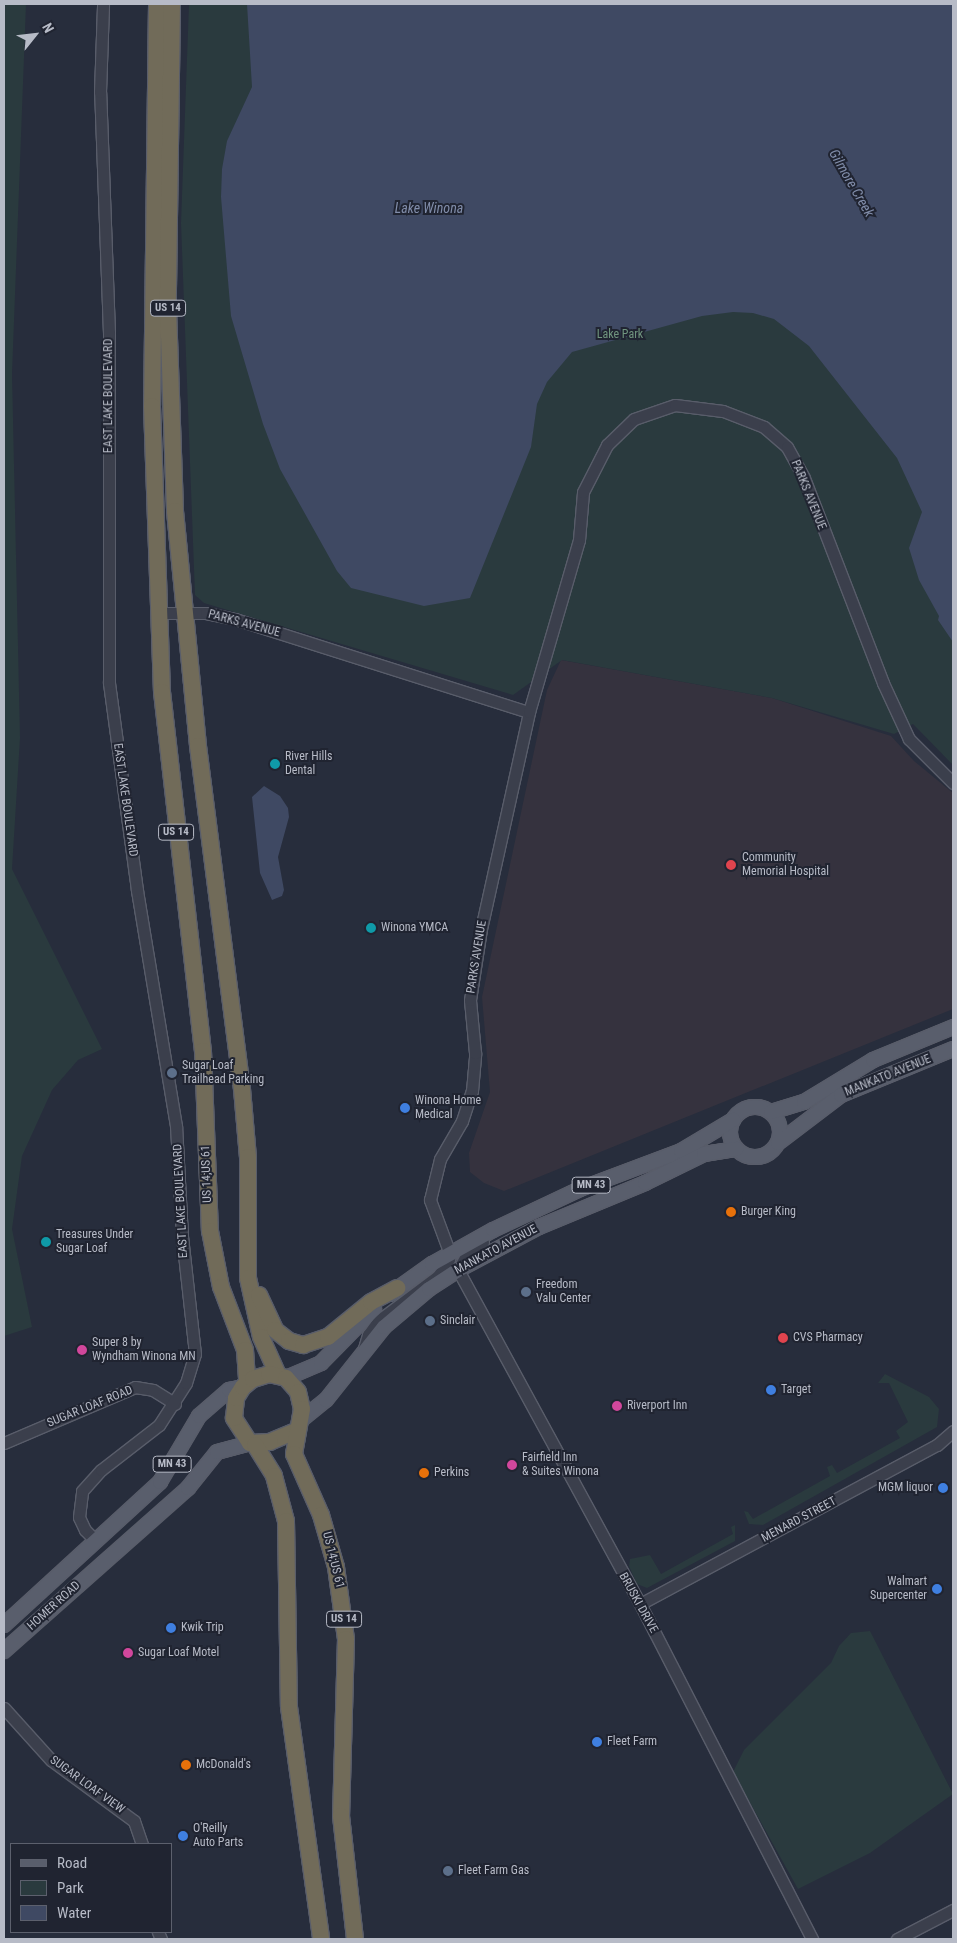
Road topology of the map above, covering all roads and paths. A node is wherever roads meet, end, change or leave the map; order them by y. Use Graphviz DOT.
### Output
graph roads {
  1 [pos="103,4"];
  2 [pos="158,4"];
  3 [pos="172,4"];
  4 [pos="183,612"];
  5 [pos="157,613"];
  6 [pos="529,712"];
  7 [pos="953,783"];
  8 [pos="953,1027"];
  9 [pos="953,1050"];
  10 [pos="771,1112"];
  11 [pos="733,1120"];
  12 [pos="778,1143"];
  13 [pos="737,1149"];
  14 [pos="536,1209"];
  15 [pos="247,1246"];
  16 [pos="450,1254"];
  17 [pos="458,1270"];
  18 [pos="397,1288"];
  19 [pos="364,1348"];
  20 [pos="282,1376"];
  21 [pos="245,1384"];
  22 [pos="175,1404"];
  23 [pos="299,1425"];
  24 [pos="953,1431"];
  25 [pos="4,1443"];
  26 [pos="252,1444"];
  27 [pos="95,1540"];
  28 [pos="640,1604"];
  29 [pos="4,1625"];
  30 [pos="4,1651"];
  31 [pos="4,1708"];
  32 [pos="142,1843"];
  33 [pos="953,1910"];
  34 [pos="321,1939"];
  35 [pos="355,1939"];
  36 [pos="812,1939"];
  37 [pos="898,1939"];
  1 -- 22 [label="street, EAST LAKE BOULEVARD"];
  2 -- 5 [label="highway, US 14"];
  3 -- 4 [label="highway, US 14"];
  4 -- 5 [label="street, PARKS AVENUE"];
  4 -- 6 [label="street, PARKS AVENUE"];
  4 -- 15 [label="highway, US 14;US 61 / US 14"];
  5 -- 21 [label="highway, US 14;US 61 / US 14"];
  6 -- 7 [label="street, PARKS AVENUE"];
  6 -- 16 [label="street, PARKS AVENUE"];
  8 -- 10 [label="main road, MANKATO AVENUE / MN 43"];
  9 -- 12 [label="main road, MANKATO AVENUE / MN 43"];
  10 -- 11 [label="main road, MANKATO AVENUE / MN 43"];
  10 -- 12 [label="main road"];
  11 -- 13 [label="main road"];
  11 -- 14 [label="main road, MANKATO AVENUE / MN 43"];
  12 -- 13 [label="main road, MANKATO AVENUE / MN 43"];
  13 -- 17 [label="main road, MANKATO AVENUE / MN 43"];
  14 -- 16 [label="main road, MANKATO AVENUE / MN 43"];
  14 -- 17 [label="street"];
  15 -- 18 [label="highway"];
  15 -- 20 [label="highway, US 14;US 61 / US 14"];
  16 -- 18 [label="main road, MANKATO AVENUE / MN 43"];
  16 -- 19 [label="street"];
  17 -- 19 [label="main road, MANKATO AVENUE / MN 43"];
  17 -- 28 [label="street, BRUSKI DRIVE"];
  18 -- 20 [label="main road, MANKATO AVENUE / MN 43"];
  19 -- 23 [label="main road, MANKATO AVENUE / MN 43"];
  20 -- 21 [label="highway"];
  20 -- 23 [label="highway, US 14;US 61 / US 14"];
  21 -- 26 [label="highway, US 14;US 61 / US 14"];
  21 -- 27 [label="main road, MN 43"];
  22 -- 25 [label="street, SUGAR LOAF ROAD"];
  22 -- 27 [label="street, EAST LAKE BOULEVARD"];
  23 -- 26 [label="highway"];
  23 -- 35 [label="highway, US 14;US 61 / US 14"];
  24 -- 28 [label="street, MENARD STREET"];
  26 -- 30 [label="main road, HOMER ROAD / MN 43"];
  26 -- 34 [label="highway, US 14;US 61 / US 14"];
  27 -- 29 [label="main road, HOMER ROAD / MN 43"];
  28 -- 36 [label="street, BRUSKI DRIVE"];
  31 -- 32 [label="street, SUGAR LOAF VIEW"];
  33 -- 37 [label="street"];
}
